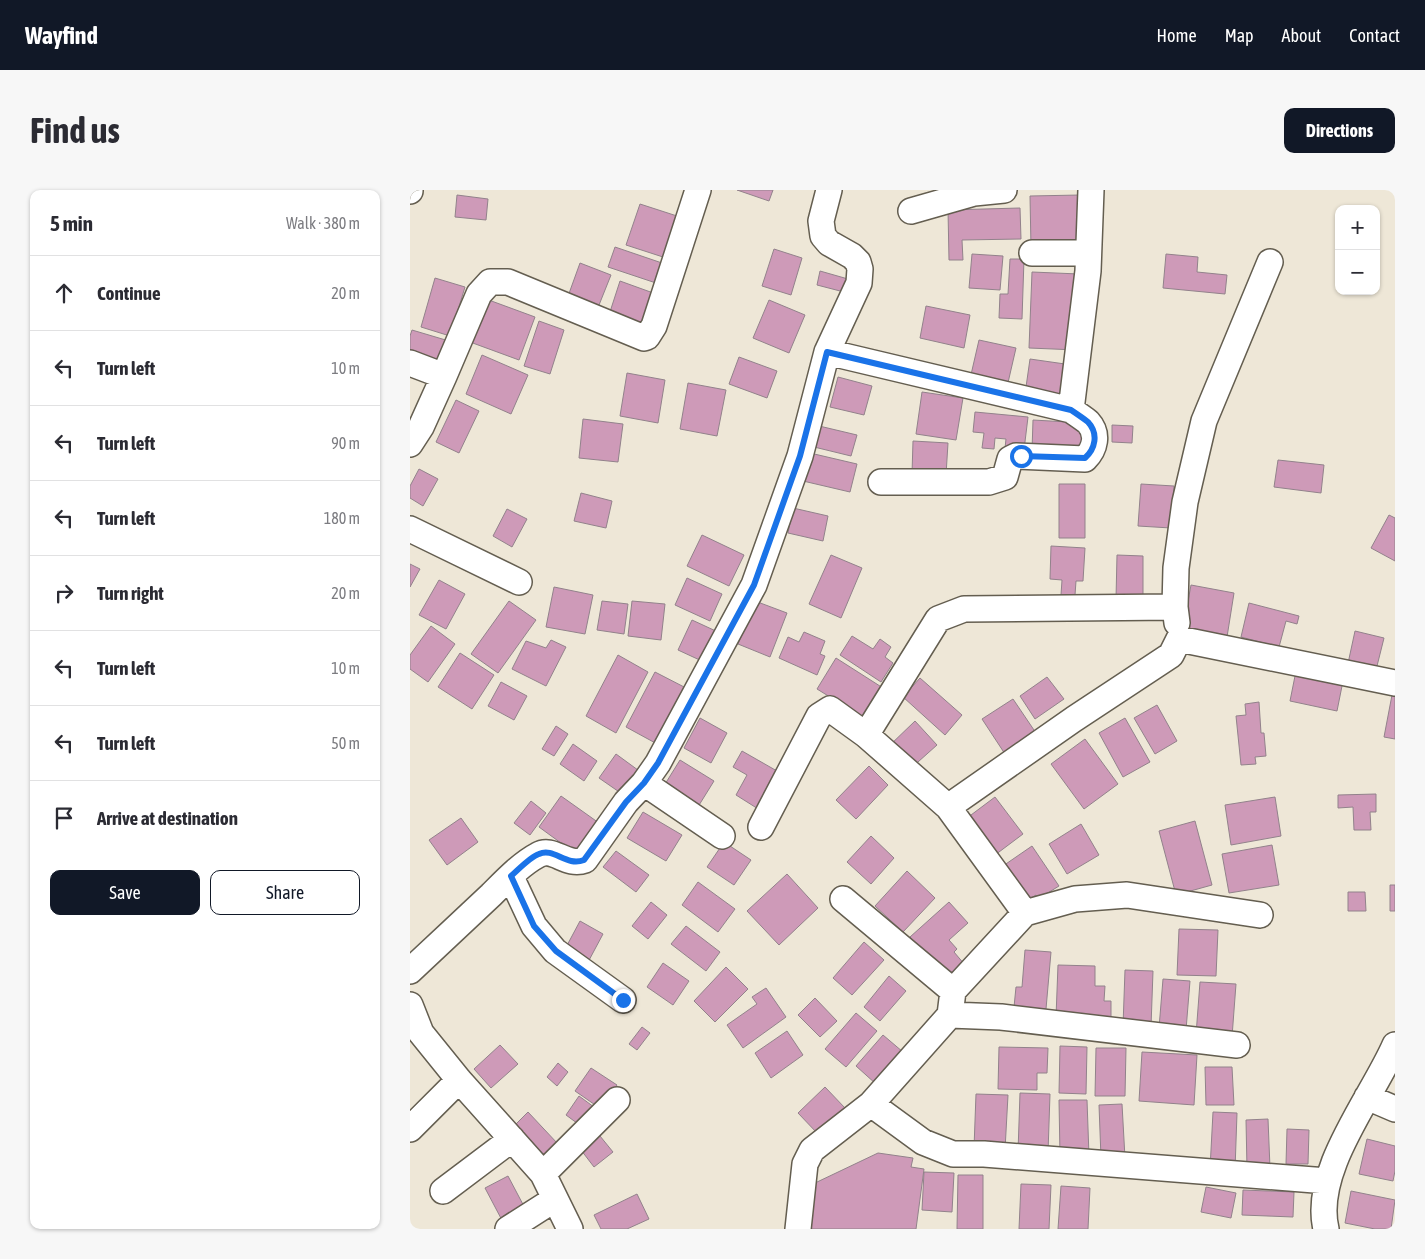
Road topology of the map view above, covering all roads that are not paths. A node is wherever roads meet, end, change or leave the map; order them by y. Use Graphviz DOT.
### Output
graph roads {
  1 [pos="698,190"];
  2 [pos="829,190"];
  3 [pos="1004,190"];
  4 [pos="1091,190"];
  5 [pos="911,211"];
  6 [pos="1032,253"];
  7 [pos="1088,253"];
  8 [pos="1270,262"];
  9 [pos="827,352"];
  10 [pos="410,363"];
  11 [pos="444,376"];
  12 [pos="1071,410"];
  13 [pos="410,444"];
  14 [pos="882,482"];
  15 [pos="410,529"];
  16 [pos="520,582"];
  17 [pos="1175,607"];
  18 [pos="1179,639"];
  19 [pos="1395,683"];
  20 [pos="866,735"];
  21 [pos="644,783"];
  22 [pos="948,807"];
  23 [pos="761,826"];
  24 [pos="722,836"];
  25 [pos="511,876"];
  26 [pos="843,899"];
  27 [pos="1025,913"];
  28 [pos="1260,915"];
  29 [pos="410,971"];
  30 [pos="623,1000"];
  31 [pos="952,1003"];
  32 [pos="410,1006"];
  33 [pos="1237,1045"];
  34 [pos="1395,1046"];
  35 [pos="459,1080"];
  36 [pos="1367,1098"];
  37 [pos="617,1100"];
  38 [pos="872,1104"];
  39 [pos="1395,1109"];
  40 [pos="410,1129"];
  41 [pos="512,1139"];
  42 [pos="543,1174"];
  43 [pos="1327,1181"];
  44 [pos="443,1191"];
  45 [pos="555,1199"];
  46 [pos="508,1229"];
  47 [pos="570,1229"];
  48 [pos="798,1229"];
  49 [pos="1326,1229"];
  1 -- 11 [label="street"];
  2 -- 9 [label="street"];
  3 -- 5 [label="street"];
  4 -- 7 [label="street"];
  6 -- 7 [label="street"];
  7 -- 12 [label="street"];
  8 -- 17 [label="street"];
  9 -- 12 [label="street"];
  9 -- 21 [label="street"];
  10 -- 11 [label="street"];
  11 -- 13 [label="street"];
  12 -- 14 [label="street"];
  15 -- 16 [label="street"];
  17 -- 18 [label="street"];
  17 -- 20 [label="street"];
  18 -- 19 [label="street"];
  18 -- 22 [label="street"];
  20 -- 22 [label="street"];
  20 -- 23 [label="street"];
  21 -- 24 [label="street"];
  21 -- 25 [label="street"];
  22 -- 27 [label="street"];
  25 -- 29 [label="street"];
  25 -- 30 [label="street"];
  26 -- 31 [label="street"];
  27 -- 28 [label="street"];
  27 -- 31 [label="street"];
  31 -- 33 [label="street"];
  31 -- 38 [label="street"];
  32 -- 35 [label="street"];
  34 -- 36 [label="street"];
  35 -- 40 [label="street"];
  35 -- 41 [label="street"];
  36 -- 39 [label="street"];
  36 -- 43 [label="street"];
  37 -- 42 [label="street"];
  38 -- 43 [label="street"];
  38 -- 48 [label="street"];
  41 -- 42 [label="street"];
  41 -- 44 [label="street"];
  42 -- 45 [label="street"];
  43 -- 49 [label="street"];
  45 -- 46 [label="street"];
  45 -- 47 [label="street"];
}
